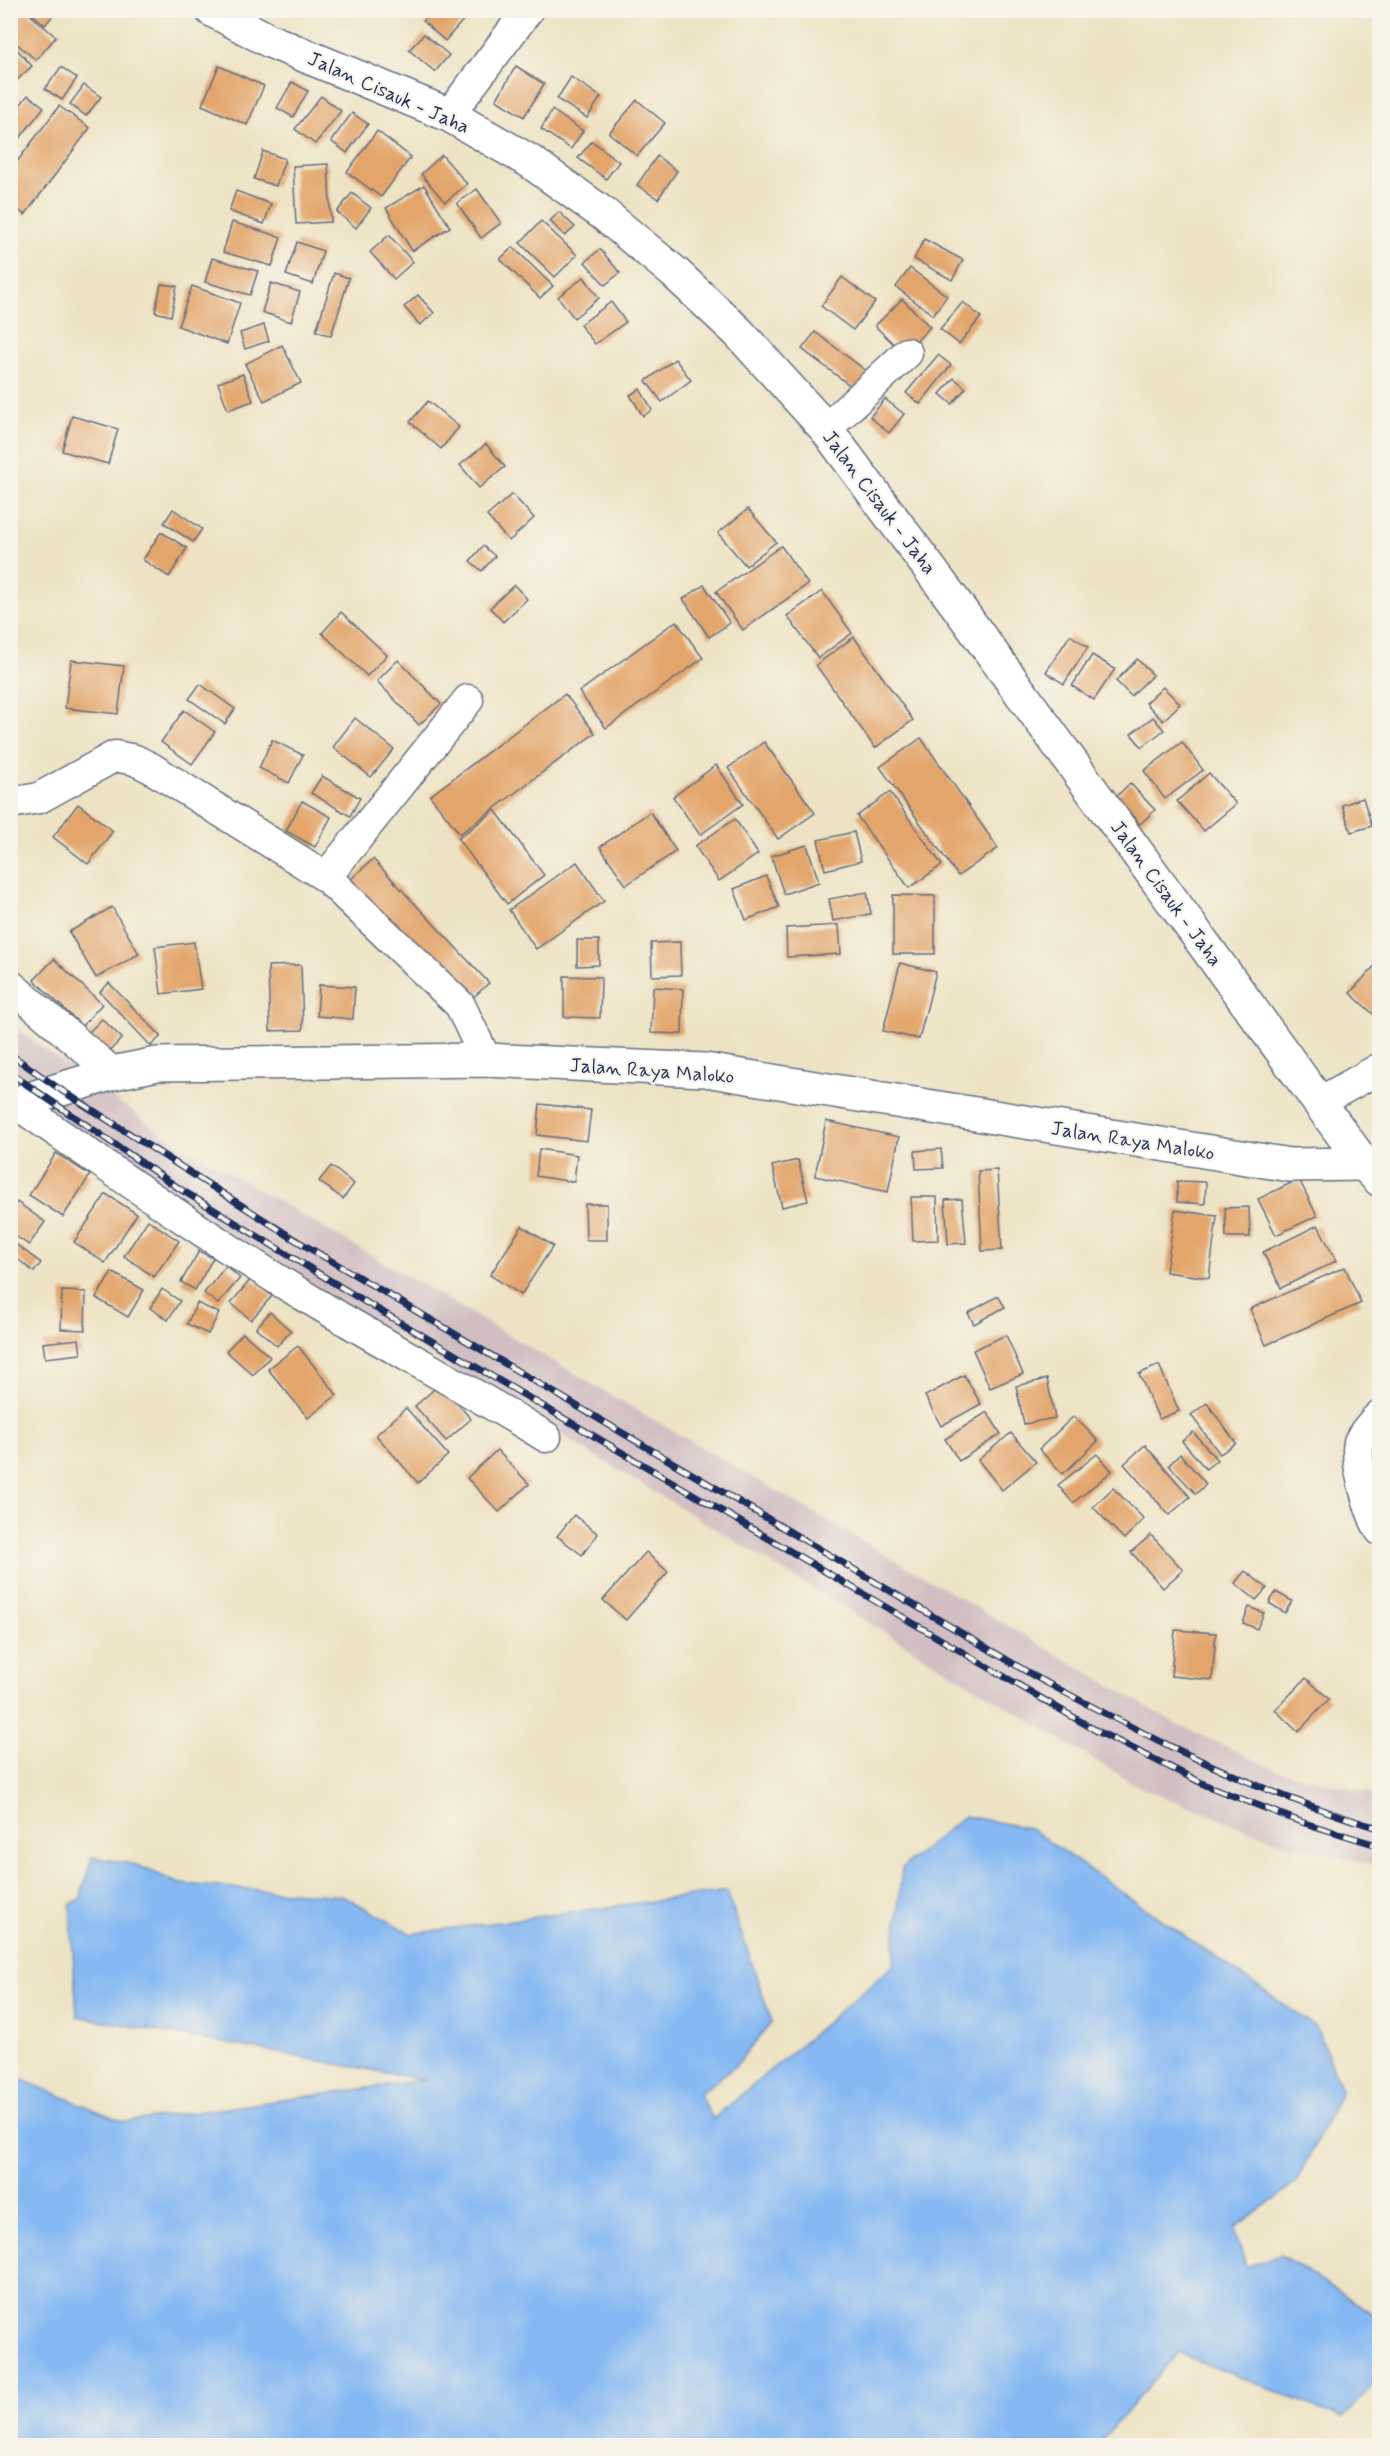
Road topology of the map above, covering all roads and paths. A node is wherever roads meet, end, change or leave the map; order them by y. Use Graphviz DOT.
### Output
graph roads {
  1 [pos="212,10"];
  2 [pos="528,10"];
  3 [pos="449,115"];
  4 [pos="907,353"];
  5 [pos="826,429"];
  6 [pos="468,700"];
  7 [pos="10,798"];
  8 [pos="326,877"];
  9 [pos="10,986"];
  10 [pos="486,1060"];
  11 [pos="1380,1068"];
  12 [pos="113,1073"];
  13 [pos="1320,1102"];
  14 [pos="13,1104"];
  15 [pos="1372,1172"];
  16 [pos="1380,1415"];
  17 [pos="546,1437"];
  18 [pos="1380,1530"];
  1 -- 3 [label="main road, Jalan Cisauk - Jaha"];
  2 -- 3 [label="street"];
  3 -- 5 [label="main road, Jalan Cisauk - Jaha"];
  4 -- 5 [label="street"];
  5 -- 13 [label="main road, Jalan Cisauk - Jaha"];
  6 -- 8 [label="street"];
  7 -- 8 [label="street"];
  8 -- 10 [label="street"];
  9 -- 12 [label="street"];
  10 -- 12 [label="main road, Jalan Raya Maloko"];
  10 -- 15 [label="main road, Jalan Raya Maloko"];
  11 -- 13 [label="street"];
  12 -- 14 [label="main road, Jalan Raya Maloko"];
  13 -- 15 [label="main road, Jalan Cisauk - Jaha"];
  14 -- 17 [label="street"];
  16 -- 18 [label="street"];
}
